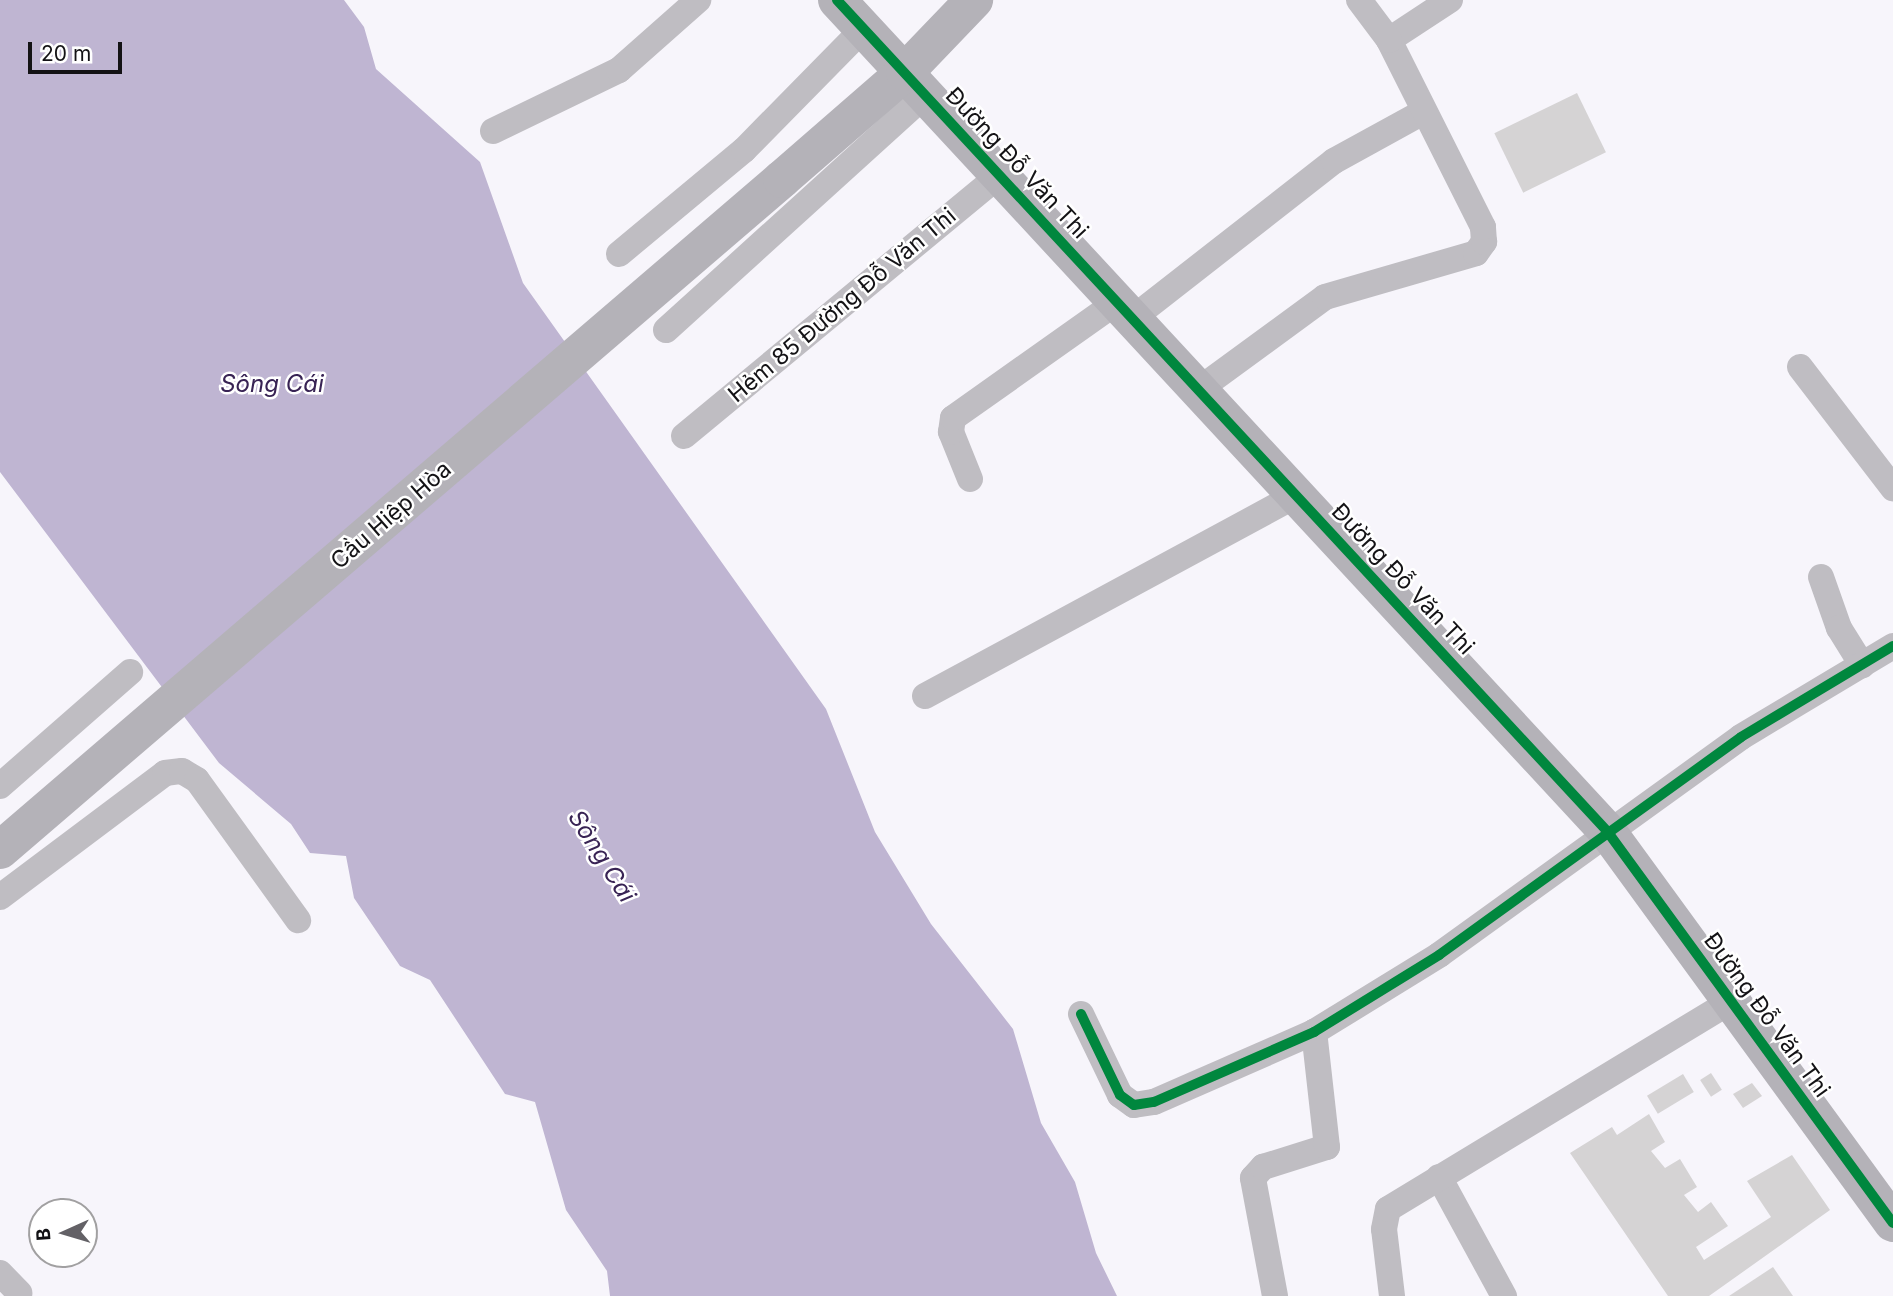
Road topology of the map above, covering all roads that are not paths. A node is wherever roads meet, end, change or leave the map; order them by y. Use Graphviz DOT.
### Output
graph roads {
  1 [pos="698,0"];
  2 [pos="838,0"];
  3 [pos="974,0"];
  4 [pos="1359,0"];
  5 [pos="1450,0"];
  6 [pos="864,28"];
  7 [pos="1389,40"];
  8 [pos="915,84"];
  9 [pos="1423,112"];
  10 [pos="493,131"];
  11 [pos="1000,175"];
  12 [pos="619,254"];
  13 [pos="1125,310"];
  14 [pos="666,330"];
  15 [pos="1800,367"];
  16 [pos="1198,390"];
  17 [pos="684,436"];
  18 [pos="970,479"];
  19 [pos="1893,488"];
  20 [pos="1296,495"];
  21 [pos="1821,577"];
  22 [pos="1893,646"];
  23 [pos="1862,664"];
  24 [pos="130,672"];
  25 [pos="925,696"];
  26 [pos="0,786"];
  27 [pos="1607,831"];
  28 [pos="0,850"];
  29 [pos="0,897"];
  30 [pos="298,920"];
  31 [pos="1731,1001"];
  32 [pos="1082,1014"];
  33 [pos="1314,1032"];
  34 [pos="1439,1177"];
  35 [pos="1893,1223"];
  36 [pos="0,1273"];
  37 [pos="19,1293"];
  38 [pos="1275,1296"];
  39 [pos="1392,1296"];
  40 [pos="1504,1296"];
  1 -- 10 [label="street"];
  2 -- 6 [label="street, Đường Đỗ Văn Thi"];
  3 -- 8 [label="street, Cầu Hiệp Hòa"];
  4 -- 7 [label="street"];
  5 -- 7 [label="street"];
  6 -- 8 [label="street, Đường Đỗ Văn Thi"];
  6 -- 12 [label="street"];
  7 -- 9 [label="street"];
  8 -- 11 [label="street, Đường Đỗ Văn Thi"];
  8 -- 14 [label="street"];
  8 -- 28 [label="street, Cầu Hiệp Hòa"];
  9 -- 13 [label="street"];
  9 -- 16 [label="street"];
  11 -- 13 [label="street, Đường Đỗ Văn Thi"];
  11 -- 17 [label="street, Hẻm 85 Đường Đỗ Văn Thi"];
  13 -- 16 [label="street, Đường Đỗ Văn Thi"];
  13 -- 18 [label="street"];
  15 -- 19 [label="street"];
  16 -- 20 [label="street, Đường Đỗ Văn Thi"];
  20 -- 25 [label="street"];
  20 -- 27 [label="street, Đường Đỗ Văn Thi"];
  21 -- 23 [label="street"];
  22 -- 23 [label="street"];
  23 -- 27 [label="street"];
  24 -- 26 [label="street"];
  27 -- 31 [label="street, Đường Đỗ Văn Thi"];
  27 -- 33 [label="street"];
  29 -- 30 [label="street"];
  31 -- 34 [label="street"];
  31 -- 35 [label="street, Đường Đỗ Văn Thi"];
  32 -- 33 [label="street"];
  33 -- 38 [label="street"];
  34 -- 39 [label="street"];
  34 -- 40 [label="street"];
  36 -- 37 [label="street"];
}
